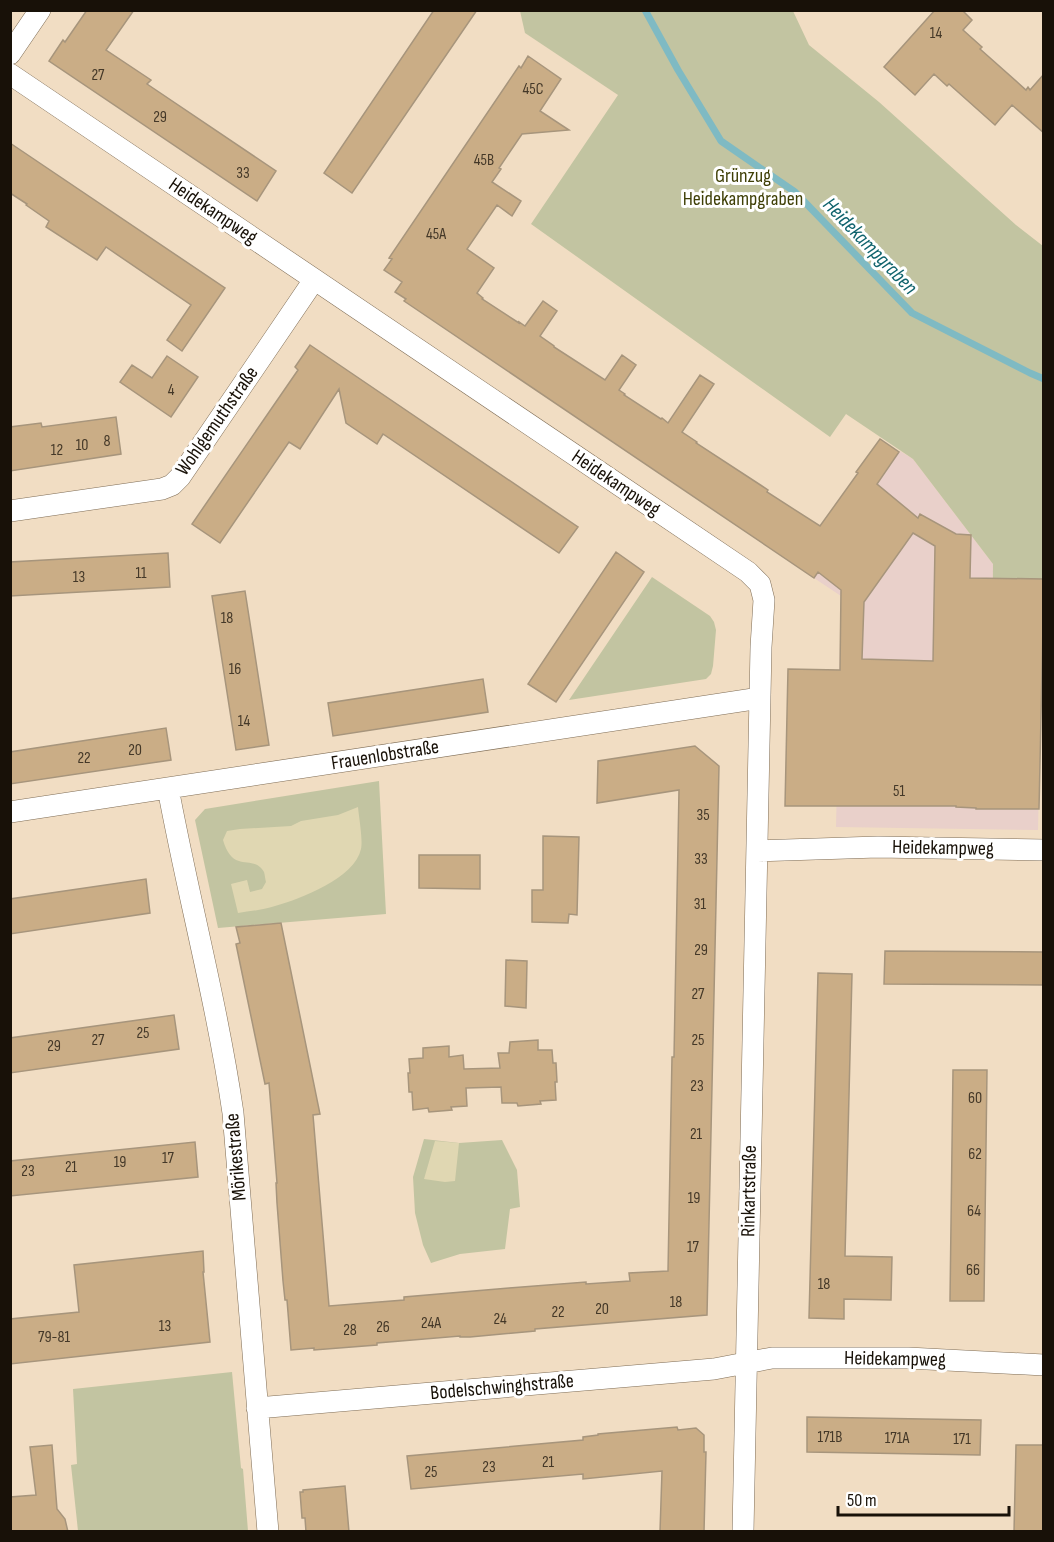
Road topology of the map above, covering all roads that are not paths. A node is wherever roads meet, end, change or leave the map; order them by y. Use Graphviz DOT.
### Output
graph roads {
  1 [pos="40,10"];
  2 [pos="10,54"];
  3 [pos="10,74"];
  4 [pos="314,280"];
  5 [pos="10,511"];
  6 [pos="760,698"];
  7 [pos="168,788"];
  8 [pos="10,812"];
  9 [pos="1044,850"];
  10 [pos="758,851"];
  11 [pos="746,1363"];
  12 [pos="1044,1365"];
  13 [pos="257,1408"];
  14 [pos="268,1532"];
  15 [pos="743,1532"];
  1 -- 2 [label="street"];
  3 -- 4 [label="street, Heidekampweg"];
  4 -- 5 [label="street, Wohlgemuthstraße"];
  4 -- 6 [label="street, Heidekampweg"];
  6 -- 7 [label="street, Frauenlobstraße"];
  6 -- 10 [label="street, Heidekampweg"];
  7 -- 8 [label="street, Frauenlobstraße"];
  7 -- 13 [label="street, Mörikestraße"];
  9 -- 10 [label="street, Heidekampweg"];
  10 -- 11 [label="street, Rinkartstraße"];
  11 -- 12 [label="street, Heidekampweg"];
  11 -- 13 [label="street, Bodelschwinghstraße"];
  11 -- 15 [label="street, Rinkartstraße"];
  13 -- 14 [label="street, Mörikestraße"];
}
